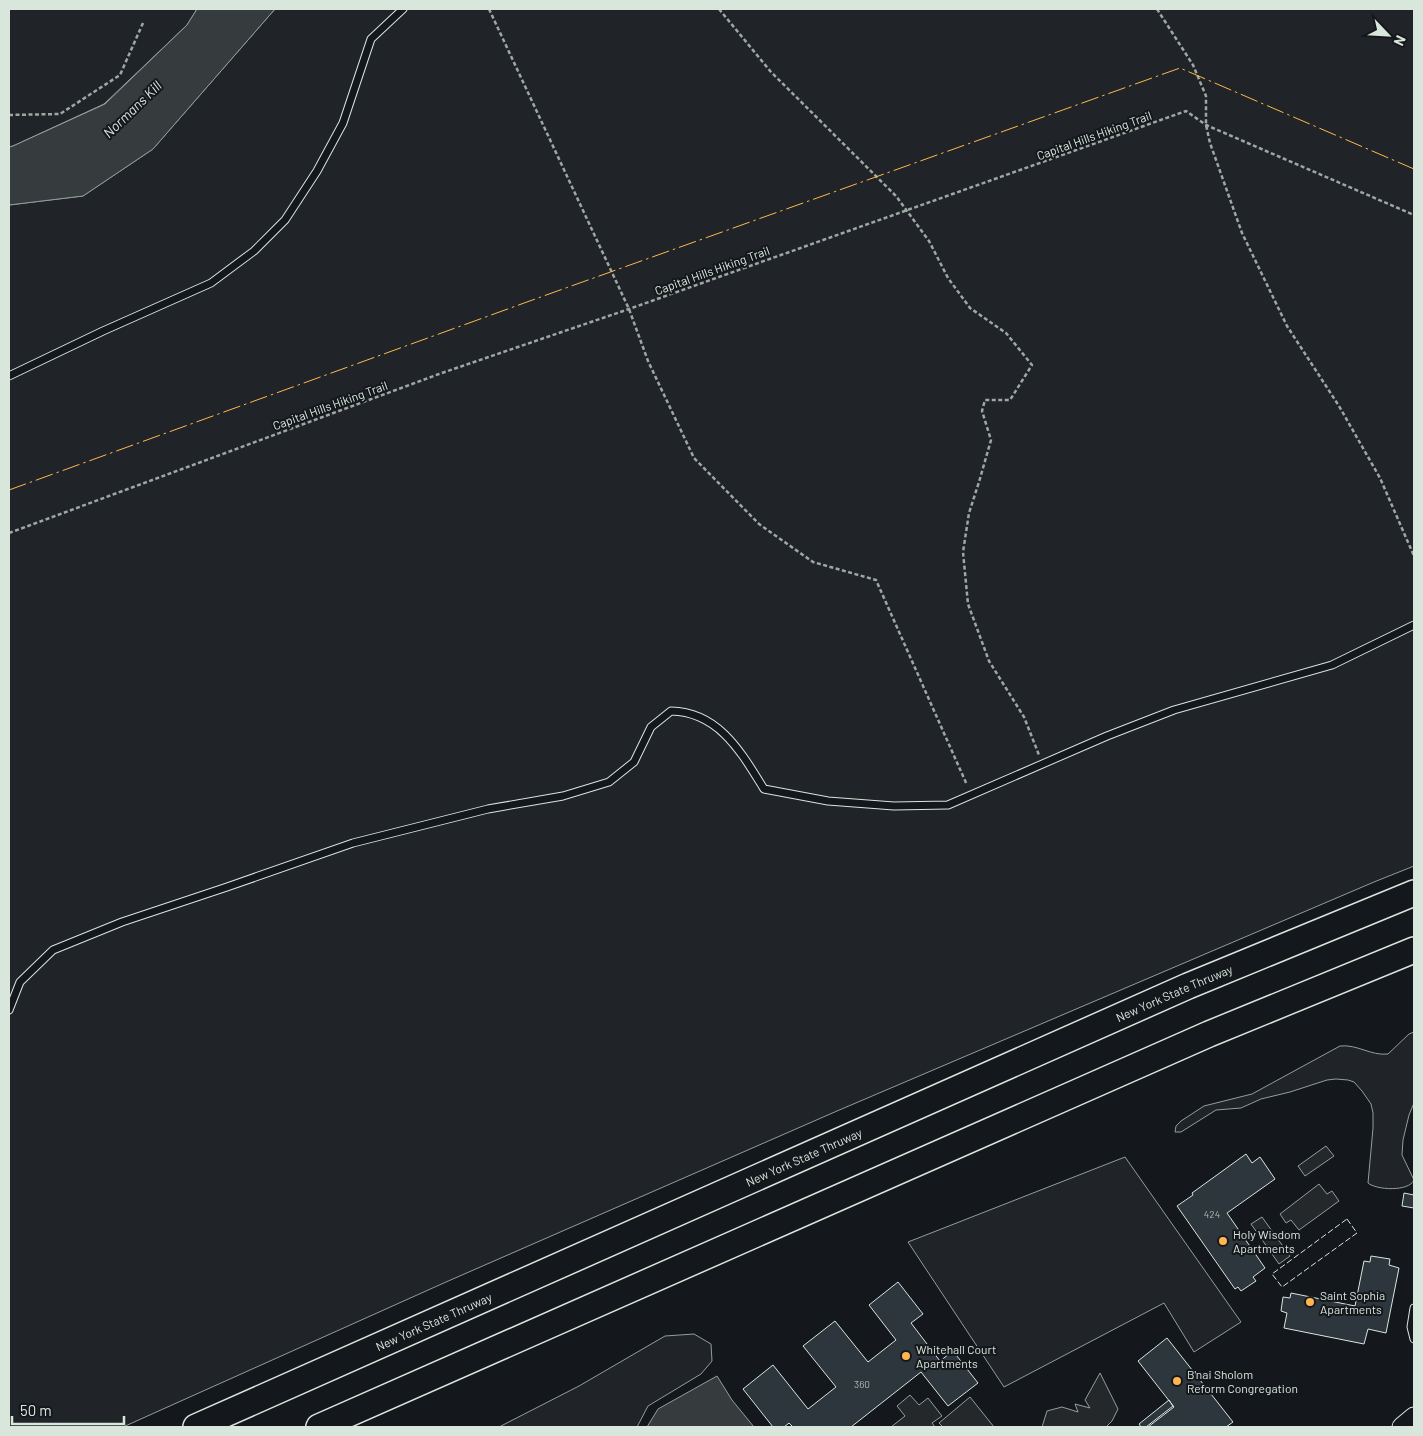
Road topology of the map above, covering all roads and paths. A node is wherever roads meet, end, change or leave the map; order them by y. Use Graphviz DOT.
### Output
graph roads {
  1 [pos="403,9"];
  2 [pos="489,9"];
  3 [pos="719,9"];
  4 [pos="1157,9"];
  5 [pos="143,23"];
  6 [pos="9,115"];
  7 [pos="1206,125"];
  8 [pos="906,210"];
  9 [pos="1414,215"];
  10 [pos="629,309"];
  11 [pos="9,376"];
  12 [pos="9,533"];
  13 [pos="1414,556"];
  14 [pos="1414,625"];
  15 [pos="1042,764"];
  16 [pos="971,795"];
  17 [pos="1414,893"];
  18 [pos="1414,950"];
  19 [pos="9,1010"];
  20 [pos="1414,1308"];
  21 [pos="1414,1339"];
  22 [pos="1414,1417"];
  23 [pos="196,1427"];
  24 [pos="319,1427"];
  25 [pos="1402,1427"];
  1 -- 11 [label="lane"];
  2 -- 10 [label="path"];
  3 -- 8 [label="path"];
  4 -- 7 [label="path"];
  5 -- 6 [label="path"];
  7 -- 8 [label="path, Capital Hills Hiking Trail"];
  7 -- 9 [label="path, Capital Hills Hiking Trail"];
  7 -- 13 [label="path"];
  8 -- 10 [label="path, Capital Hills Hiking Trail"];
  8 -- 15 [label="path"];
  10 -- 12 [label="path, Capital Hills Hiking Trail"];
  10 -- 16 [label="path"];
  14 -- 15 [label="lane"];
  15 -- 16 [label="lane"];
  16 -- 19 [label="lane"];
  17 -- 23 [label="highway, New York State Thruway"];
  18 -- 24 [label="highway"];
  20 -- 21 [label="lane"];
  22 -- 25 [label="street"];
}
